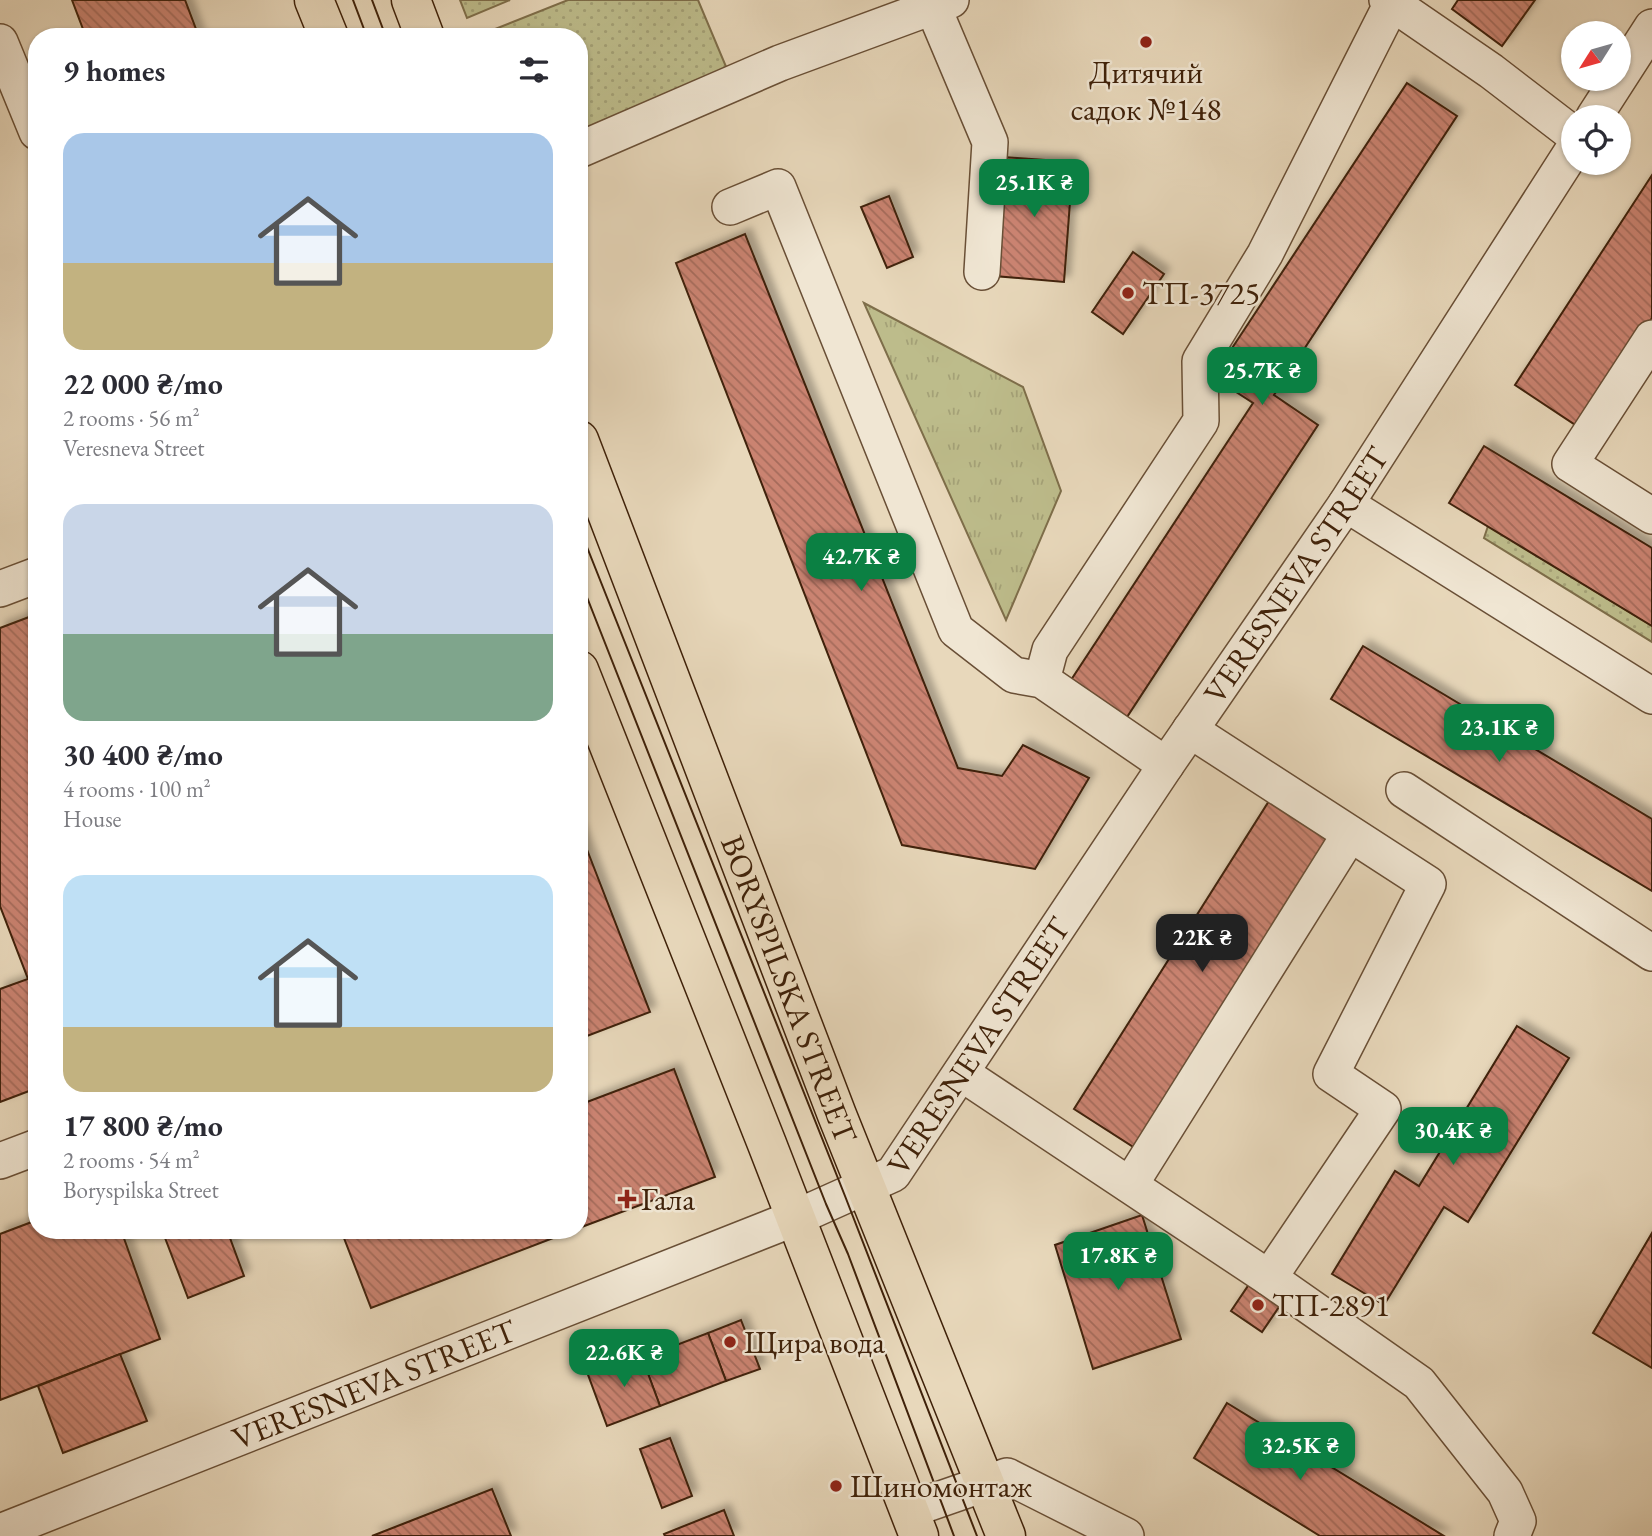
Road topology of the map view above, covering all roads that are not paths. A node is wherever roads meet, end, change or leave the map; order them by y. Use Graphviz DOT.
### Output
graph roads {
  1 [pos="314,0"];
  2 [pos="411,0"];
  3 [pos="1391,1"];
  4 [pos="942,3"];
  5 [pos="1652,27"];
  6 [pos="325,28"];
  7 [pos="422,28"];
  8 [pos="0,42"];
  9 [pos="1602,105"];
  10 [pos="28,110"];
  11 [pos="1561,125"];
  12 [pos="588,146"];
  13 [pos="1561,169"];
  14 [pos="730,207"];
  15 [pos="982,272"];
  16 [pos="1652,338"];
  17 [pos="588,464"];
  18 [pos="1346,504"];
  19 [pos="1652,516"];
  20 [pos="28,578"];
  21 [pos="0,589"];
  22 [pos="1042,680"];
  23 [pos="588,693"];
  24 [pos="1652,696"];
  25 [pos="1190,730"];
  26 [pos="1166,765"];
  27 [pos="1404,790"];
  28 [pos="1350,834"];
  29 [pos="1652,953"];
  30 [pos="961,1073"];
  31 [pos="28,1150"];
  32 [pos="0,1161"];
  33 [pos="1130,1185"];
  34 [pos="867,1186"];
  35 [pos="795,1218"];
  36 [pos="1269,1278"];
  37 [pos="985,1483"];
  38 [pos="914,1523"];
  39 [pos="0,1532"];
  40 [pos="1006,1536"];
  41 [pos="1126,1536"];
  42 [pos="1512,1536"];
  1 -- 6 [label="main road"];
  2 -- 7 [label="main road"];
  3 -- 11 [label="street"];
  3 -- 22 [label="street"];
  4 -- 12 [label="street"];
  4 -- 15 [label="street"];
  5 -- 9 [label="street"];
  8 -- 10 [label="street"];
  13 -- 18 [label="street, VERESNEVA STREET"];
  14 -- 22 [label="street"];
  16 -- 19 [label="street"];
  17 -- 34 [label="main road, BORYSPILSKA STREET"];
  18 -- 24 [label="street"];
  18 -- 25 [label="street, VERESNEVA STREET"];
  20 -- 21 [label="street"];
  22 -- 26 [label="street"];
  23 -- 35 [label="main road"];
  25 -- 26 [label="street, VERESNEVA STREET"];
  25 -- 28 [label="street"];
  26 -- 30 [label="street, VERESNEVA STREET"];
  27 -- 29 [label="street"];
  28 -- 33 [label="street"];
  28 -- 36 [label="street"];
  30 -- 33 [label="street"];
  30 -- 34 [label="street, VERESNEVA STREET"];
  31 -- 32 [label="street"];
  33 -- 36 [label="street"];
  34 -- 35 [label="street, VERESNEVA STREET"];
  34 -- 37 [label="main road, BORYSPILSKA STREET"];
  35 -- 38 [label="main road"];
  35 -- 39 [label="street, VERESNEVA STREET"];
  36 -- 42 [label="street"];
  37 -- 38 [label="street"];
  37 -- 40 [label="main road, BORYSPILSKA STREET"];
  37 -- 41 [label="street"];
}
